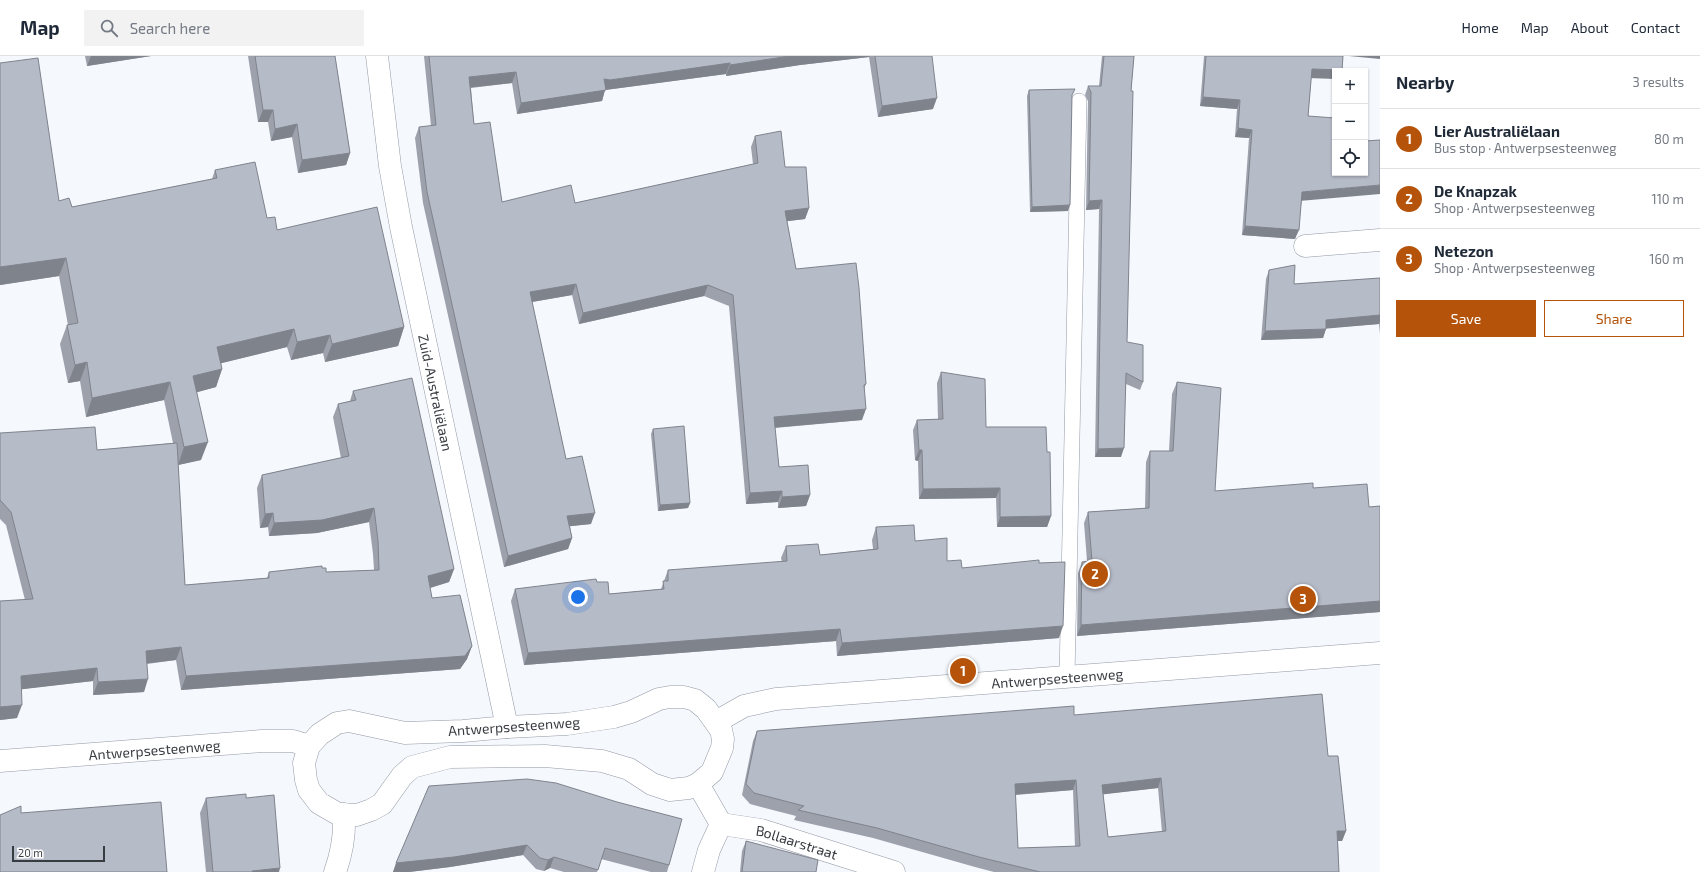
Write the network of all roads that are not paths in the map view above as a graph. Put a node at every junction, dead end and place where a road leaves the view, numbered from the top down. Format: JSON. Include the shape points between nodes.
{"nodes":[{"id":1,"x":377,"y":56,"type":"edge"},
{"id":2,"x":1079,"y":101,"type":"dead end"},
{"id":3,"x":1380,"y":240,"type":"edge"},
{"id":4,"x":1305,"y":246,"type":"dead end"},
{"id":5,"x":1380,"y":653,"type":"edge"},
{"id":6,"x":1067,"y":677,"type":"junction"},
{"id":7,"x":716,"y":722,"type":"junction"},
{"id":8,"x":507,"y":726,"type":"junction"},
{"id":9,"x":309,"y":746,"type":"junction"},
{"id":10,"x":0,"y":761,"type":"edge"},
{"id":11,"x":698,"y":784,"type":"junction"},
{"id":12,"x":344,"y":814,"type":"junction"},
{"id":13,"x":721,"y":824,"type":"junction"},
{"id":14,"x":335,"y":872,"type":"edge"},
{"id":15,"x":703,"y":872,"type":"edge"},
{"id":16,"x":894,"y":872,"type":"edge"}],
"edges":[{"from":1,"to":8,"type":"street","name":"Zuid-Australiëlaan","via":[[390,166],[401,227]]},
{"from":2,"to":6,"type":"lane"},
{"from":3,"to":4,"type":"street"},
{"from":5,"to":6,"type":"street","name":"Antwerpsesteenweg"},
{"from":6,"to":7,"type":"street","name":"Antwerpsesteenweg","via":[[776,699],[744,706]]},
{"from":7,"to":8,"type":"street","name":"Antwerpsesteenweg","via":[[695,700],[670,696],[614,717],[567,724]]},
{"from":7,"to":11,"type":"street","name":"Antwerpsesteenweg","via":[[721,730],[722,748],[712,772]]},
{"from":8,"to":9,"type":"street","name":"Antwerpsesteenweg","via":[[405,733],[350,721],[337,723],[320,734]]},
{"from":9,"to":10,"type":"street","name":"Antwerpsesteenweg","via":[[293,741],[262,741]]},
{"from":9,"to":12,"type":"street","name":"Antwerpsesteenweg","via":[[304,767],[310,790],[319,803],[338,814]]},
{"from":11,"to":12,"type":"street","name":"Antwerpsesteenweg","via":[[689,788],[670,790],[652,784],[629,769],[602,761],[545,756],[450,757],[412,767],[402,776],[382,804],[371,810],[356,815]]},
{"from":11,"to":13,"type":"street"},
{"from":12,"to":14,"type":"street","via":[[345,830]]},
{"from":13,"to":15,"type":"street","via":[[709,850]]},
{"from":13,"to":16,"type":"street","name":"Bollaarstraat","via":[[761,830]]}]}
